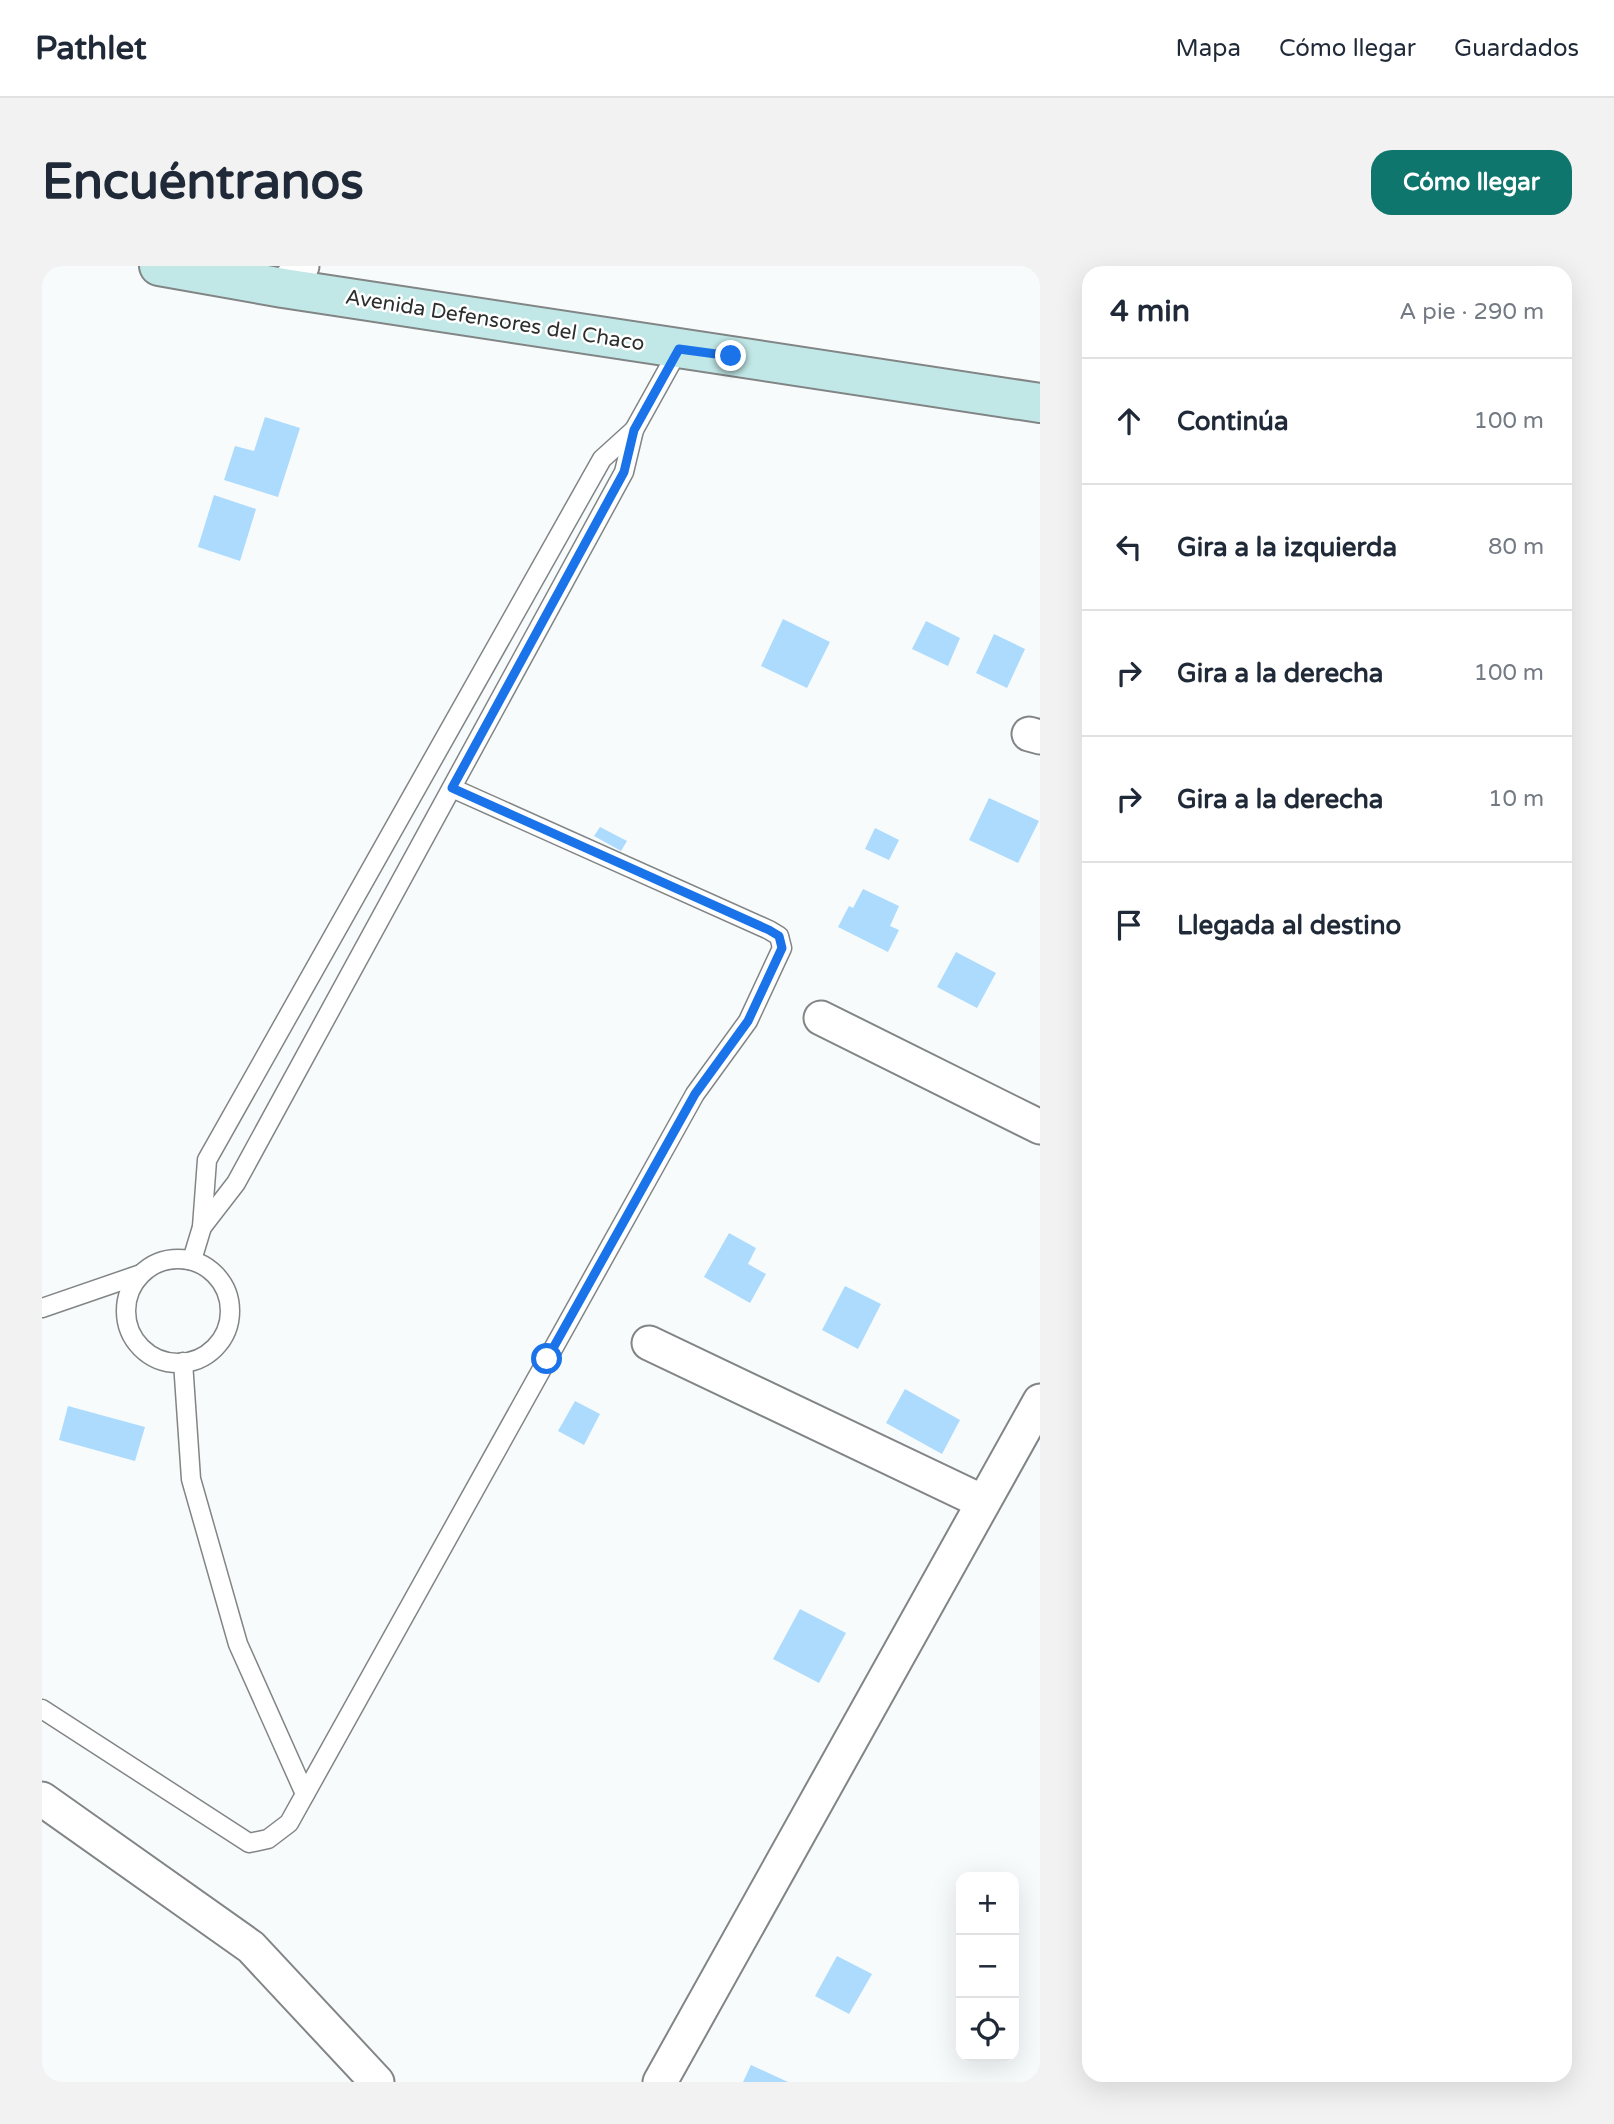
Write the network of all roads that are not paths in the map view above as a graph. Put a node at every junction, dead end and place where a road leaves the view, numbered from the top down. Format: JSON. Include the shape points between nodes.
{"nodes":[{"id":1,"x":159,"y":266,"type":"edge"},
{"id":2,"x":292,"y":277,"type":"edge"},
{"id":3,"x":679,"y":349,"type":"junction"},
{"id":4,"x":1040,"y":403,"type":"edge"},
{"id":5,"x":634,"y":430,"type":"junction"},
{"id":6,"x":452,"y":788,"type":"junction"},
{"id":7,"x":821,"y":1018,"type":"dead end"},
{"id":8,"x":1040,"y":1127,"type":"edge"},
{"id":9,"x":202,"y":1227,"type":"junction"},
{"id":10,"x":192,"y":1260,"type":"junction"},
{"id":11,"x":141,"y":1274,"type":"junction"},
{"id":12,"x":42,"y":1308,"type":"edge"},
{"id":13,"x":649,"y":1343,"type":"dead end"},
{"id":14,"x":183,"y":1362,"type":"junction"},
{"id":15,"x":1040,"y":1401,"type":"edge"},
{"id":16,"x":983,"y":1502,"type":"junction"},
{"id":17,"x":42,"y":1709,"type":"edge"},
{"id":18,"x":305,"y":1794,"type":"junction"},
{"id":19,"x":42,"y":1799,"type":"edge"},
{"id":20,"x":377,"y":2082,"type":"edge"},
{"id":21,"x":660,"y":2082,"type":"edge"}],
"edges":[{"from":1,"to":2,"type":"main road","name":"Avenida Defensores del Chaco"},
{"from":2,"to":3,"type":"main road","name":"Avenida Defensores del Chaco"},
{"from":3,"to":4,"type":"main road","name":"Avenida Defensores del Chaco"},
{"from":3,"to":5,"type":"lane"},
{"from":5,"to":6,"type":"lane","via":[[624,472]]},
{"from":5,"to":9,"type":"lane","via":[[602,459],[207,1160]]},
{"from":6,"to":9,"type":"lane","via":[[236,1182]]},
{"from":6,"to":18,"type":"lane","via":[[769,930],[779,936],[782,948],[748,1021],[695,1094]]},
{"from":7,"to":8,"type":"street"},
{"from":9,"to":10,"type":"lane"},
{"from":10,"to":11,"type":"lane","via":[[173,1259]]},
{"from":10,"to":14,"type":"lane","via":[[221,1280],[229,1297],[230,1315],[226,1332],[215,1347],[200,1358]]},
{"from":11,"to":12,"type":"lane"},
{"from":11,"to":14,"type":"lane","via":[[126,1306],[135,1341],[148,1354]]},
{"from":13,"to":16,"type":"street"},
{"from":14,"to":18,"type":"lane","via":[[191,1479],[238,1644]]},
{"from":15,"to":16,"type":"street"},
{"from":16,"to":21,"type":"street"},
{"from":17,"to":18,"type":"lane","via":[[249,1843],[268,1839],[289,1823]]},
{"from":19,"to":20,"type":"street","via":[[251,1947]]}]}
